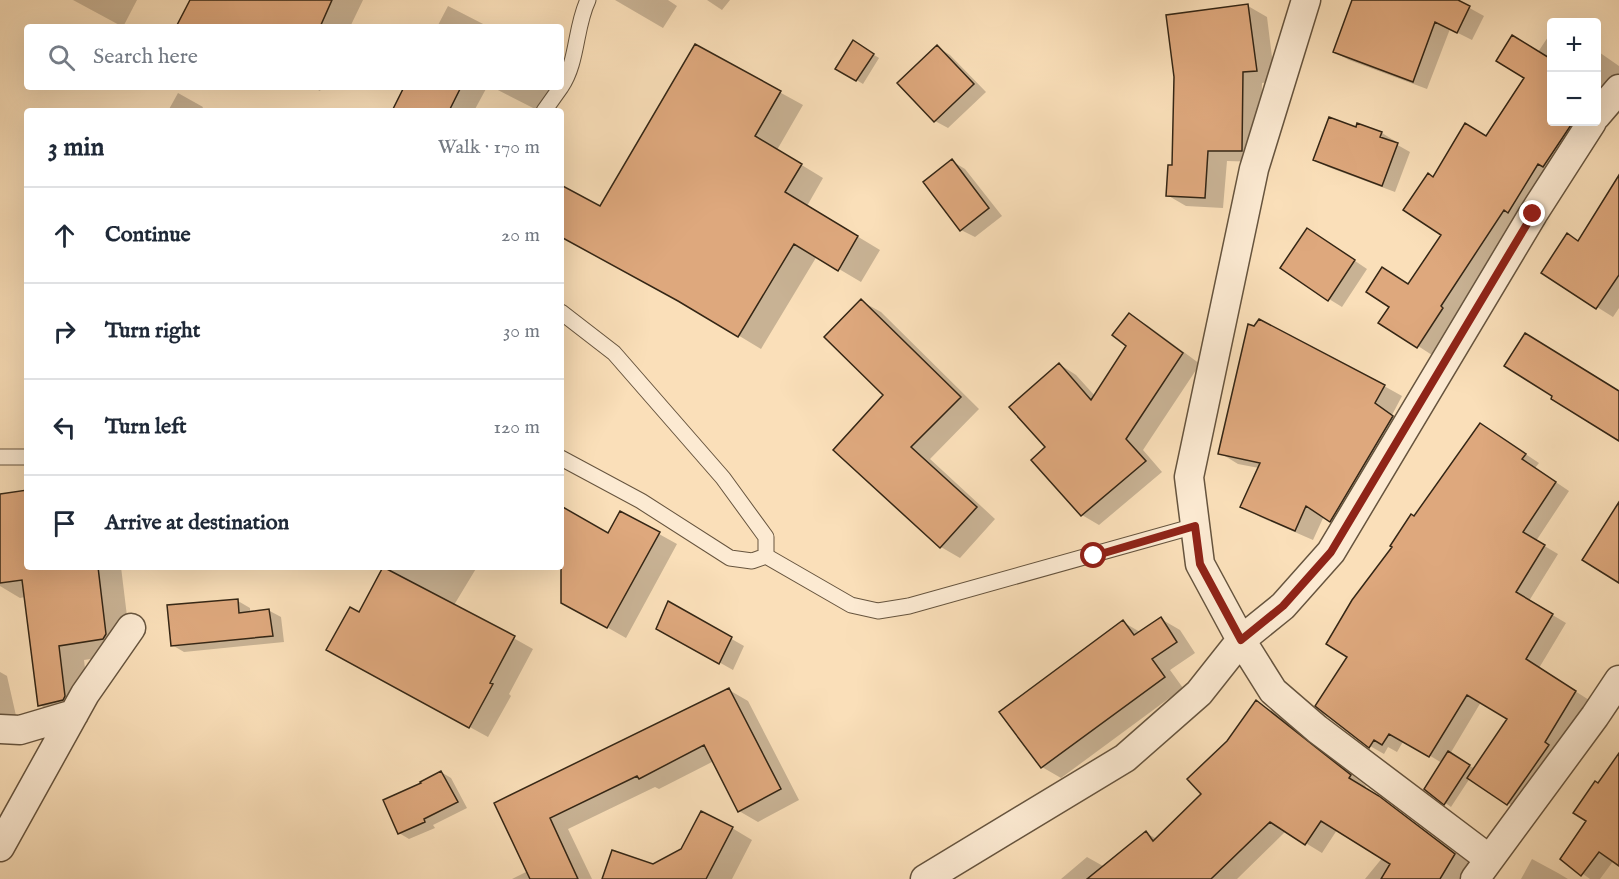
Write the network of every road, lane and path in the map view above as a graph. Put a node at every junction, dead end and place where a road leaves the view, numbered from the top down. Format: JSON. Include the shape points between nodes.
{"nodes":[{"id":1,"x":588,"y":0,"type":"edge"},
{"id":2,"x":1306,"y":0,"type":"edge"},
{"id":3,"x":564,"y":83,"type":"edge"},
{"id":4,"x":1619,"y":89,"type":"edge"},
{"id":5,"x":559,"y":90,"type":"edge"},
{"id":6,"x":546,"y":108,"type":"edge"},
{"id":7,"x":1601,"y":110,"type":"edge"},
{"id":8,"x":1589,"y":126,"type":"edge"},
{"id":9,"x":564,"y":314,"type":"edge"},
{"id":10,"x":0,"y":457,"type":"edge"},
{"id":11,"x":24,"y":457,"type":"edge"},
{"id":12,"x":564,"y":460,"type":"edge"},
{"id":13,"x":1195,"y":526,"type":"junction"},
{"id":14,"x":766,"y":556,"type":"junction"},
{"id":15,"x":131,"y":628,"type":"dead end"},
{"id":16,"x":1241,"y":640,"type":"junction"},
{"id":17,"x":1619,"y":680,"type":"edge"},
{"id":18,"x":74,"y":714,"type":"junction"},
{"id":19,"x":0,"y":729,"type":"edge"},
{"id":20,"x":0,"y":847,"type":"edge"},
{"id":21,"x":1481,"y":869,"type":"edge"},
{"id":22,"x":925,"y":879,"type":"edge"}],
"edges":[{"from":1,"to":3,"type":"lane","via":[[581,13]]},
{"from":2,"to":13,"type":"street","via":[[1254,169],[1220,326],[1189,477]]},
{"from":4,"to":7,"type":"street"},
{"from":5,"to":6,"type":"lane"},
{"from":8,"to":16,"type":"street","via":[[1331,552],[1283,606]]},
{"from":9,"to":14,"type":"lane","via":[[614,353],[723,478],[766,537]]},
{"from":10,"to":11,"type":"lane"},
{"from":12,"to":14,"type":"lane","via":[[641,501],[730,558],[752,561]]},
{"from":13,"to":14,"type":"lane","via":[[909,606],[878,611],[851,605]]},
{"from":13,"to":16,"type":"street","via":[[1200,564]]},
{"from":15,"to":18,"type":"street"},
{"from":16,"to":21,"type":"street","via":[[1273,691]]},
{"from":16,"to":22,"type":"street","via":[[1199,693],[1125,758]]},
{"from":17,"to":21,"type":"street"},
{"from":18,"to":19,"type":"street","via":[[20,730]]},
{"from":18,"to":20,"type":"street"}]}
